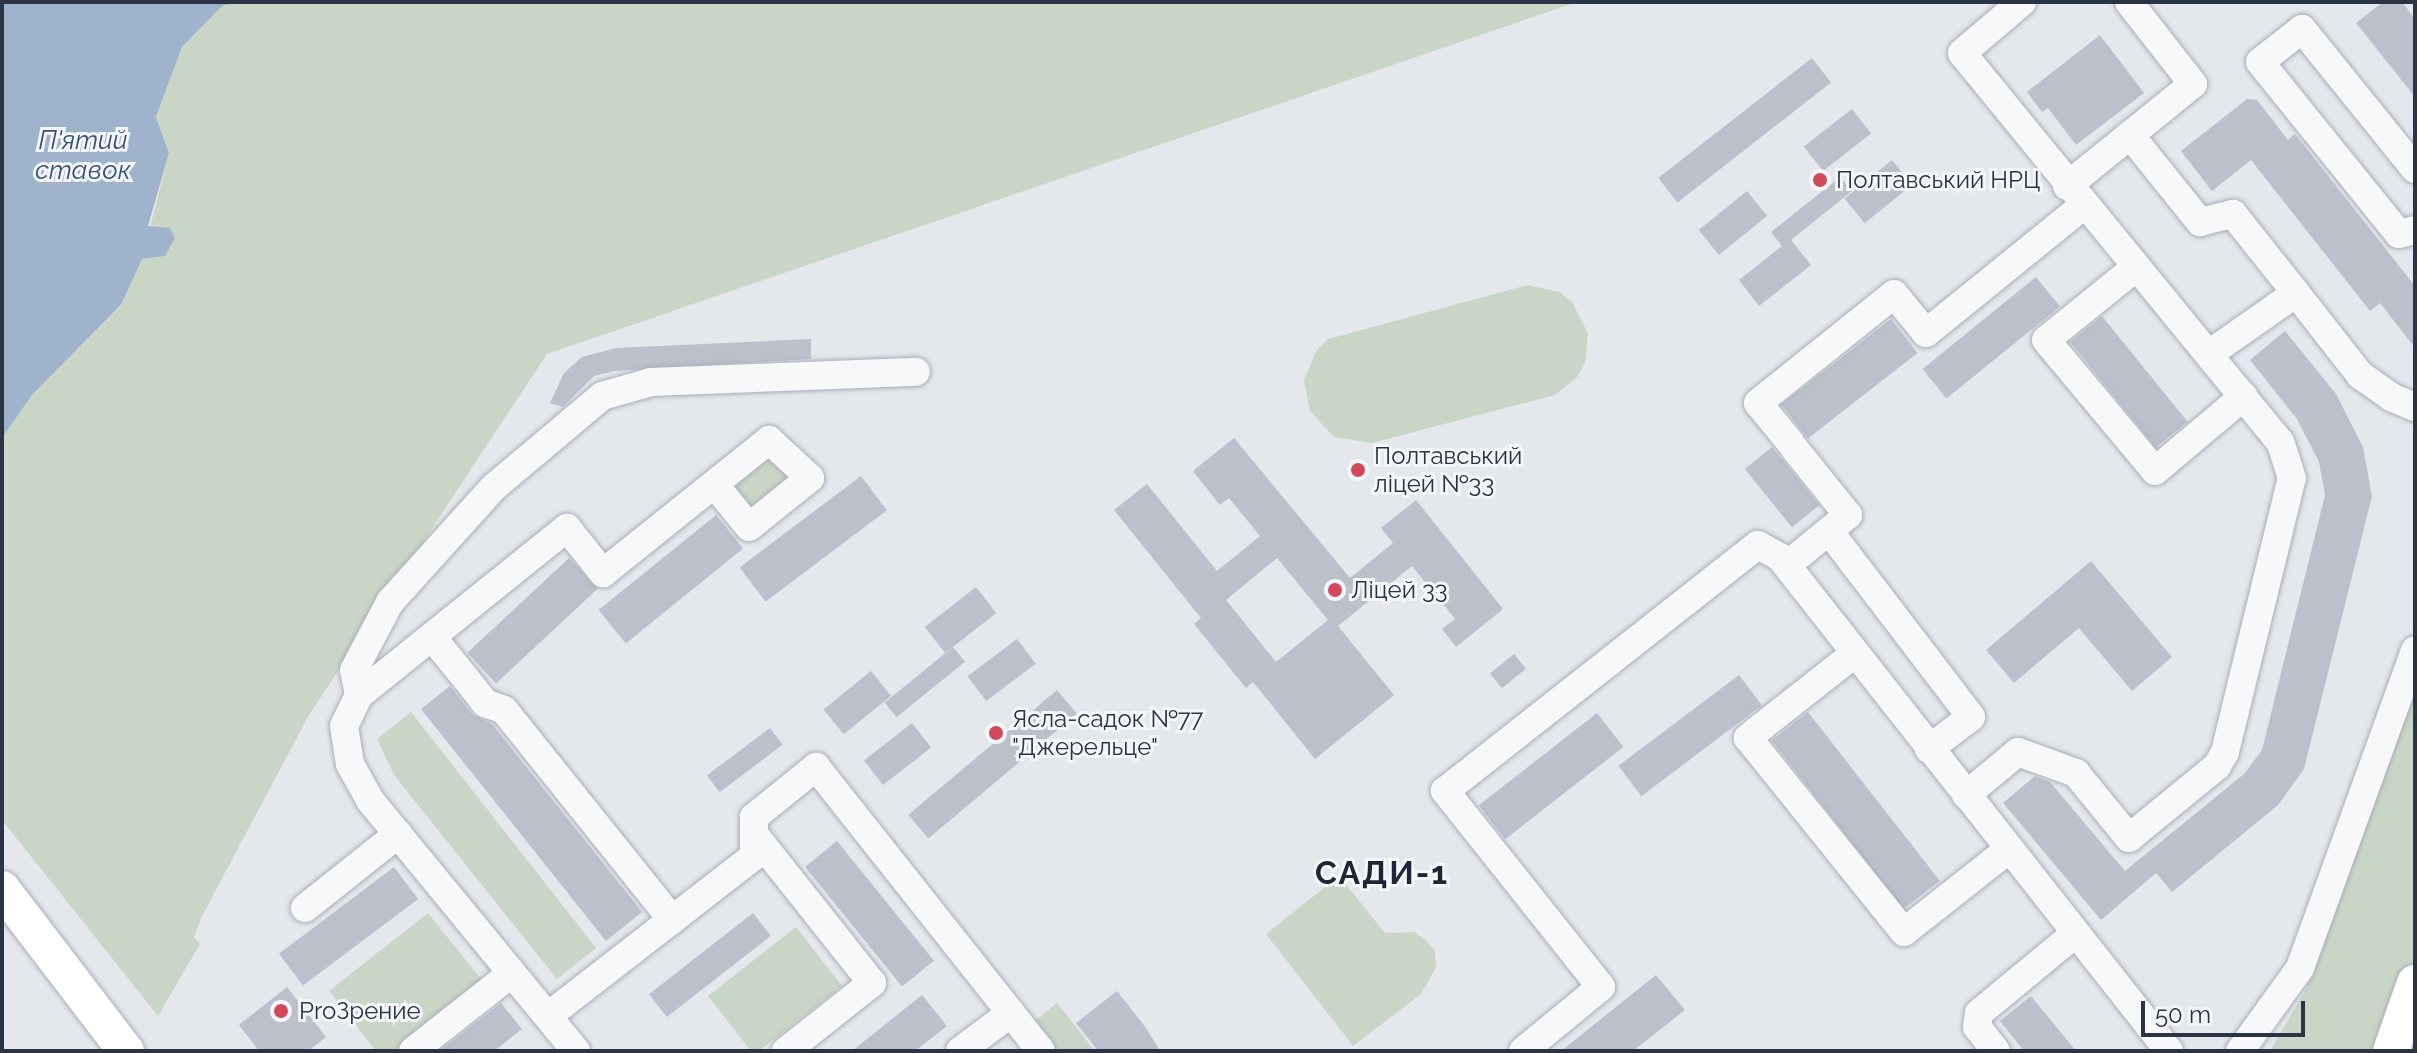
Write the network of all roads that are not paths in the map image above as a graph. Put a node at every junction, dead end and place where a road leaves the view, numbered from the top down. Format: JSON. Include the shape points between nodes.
{"nodes":[{"id":1,"x":2022,"y":2,"type":"edge"},
{"id":2,"x":2129,"y":2,"type":"edge"},
{"id":3,"x":2130,"y":135,"type":"junction"},
{"id":4,"x":2415,"y":169,"type":"edge"},
{"id":5,"x":2075,"y":196,"type":"junction"},
{"id":6,"x":2415,"y":230,"type":"edge"},
{"id":7,"x":2135,"y":268,"type":"junction"},
{"id":8,"x":2296,"y":293,"type":"junction"},
{"id":9,"x":2209,"y":354,"type":"junction"},
{"id":10,"x":916,"y":372,"type":"dead end"},
{"id":11,"x":2244,"y":396,"type":"junction"},
{"id":12,"x":2415,"y":407,"type":"edge"},
{"id":13,"x":714,"y":484,"type":"dead end"},
{"id":14,"x":1829,"y":531,"type":"junction"},
{"id":15,"x":1787,"y":565,"type":"junction"},
{"id":16,"x":432,"y":637,"type":"junction"},
{"id":17,"x":2415,"y":650,"type":"edge"},
{"id":18,"x":1853,"y":655,"type":"junction"},
{"id":19,"x":359,"y":695,"type":"junction"},
{"id":20,"x":1929,"y":749,"type":"junction"},
{"id":21,"x":1966,"y":795,"type":"junction"},
{"id":22,"x":398,"y":834,"type":"junction"},
{"id":23,"x":754,"y":834,"type":"junction"},
{"id":24,"x":2009,"y":849,"type":"junction"},
{"id":25,"x":2,"y":889,"type":"edge"},
{"id":26,"x":305,"y":908,"type":"dead end"},
{"id":27,"x":672,"y":920,"type":"junction"},
{"id":28,"x":2075,"y":934,"type":"junction"},
{"id":29,"x":512,"y":973,"type":"junction"},
{"id":30,"x":2415,"y":983,"type":"edge"},
{"id":31,"x":1011,"y":1013,"type":"junction"},
{"id":32,"x":548,"y":1016,"type":"junction"},
{"id":33,"x":126,"y":1051,"type":"edge"},
{"id":34,"x":413,"y":1051,"type":"edge"},
{"id":35,"x":576,"y":1051,"type":"edge"},
{"id":36,"x":786,"y":1051,"type":"edge"},
{"id":37,"x":960,"y":1051,"type":"edge"},
{"id":38,"x":1041,"y":1051,"type":"edge"},
{"id":39,"x":1523,"y":1051,"type":"edge"},
{"id":40,"x":1996,"y":1051,"type":"edge"},
{"id":41,"x":2169,"y":1051,"type":"edge"},
{"id":42,"x":2240,"y":1051,"type":"edge"},
{"id":43,"x":2391,"y":1051,"type":"edge"}],
"edges":[{"from":1,"to":5,"type":"street","via":[[1962,53]]},
{"from":2,"to":3,"type":"street","via":[[2193,84]]},
{"from":3,"to":5,"type":"street"},
{"from":3,"to":8,"type":"street","via":[[2200,222],[2233,214]]},
{"from":4,"to":6,"type":"street","via":[[2302,29],[2260,62],[2399,234]]},
{"from":5,"to":7,"type":"street"},
{"from":5,"to":14,"type":"street","via":[[1926,333],[1894,294],[1758,403],[1848,515]]},
{"from":7,"to":9,"type":"street"},
{"from":7,"to":11,"type":"street","via":[[2046,340],[2155,471]]},
{"from":8,"to":9,"type":"street"},
{"from":8,"to":12,"type":"street","via":[[2360,375]]},
{"from":9,"to":11,"type":"street"},
{"from":10,"to":19,"type":"street","via":[[651,382],[602,396],[494,487],[390,602],[354,670]]},
{"from":11,"to":21,"type":"street","via":[[2280,442],[2292,478],[2225,752],[2217,766],[2129,838],[2076,773],[2018,752]]},
{"from":13,"to":16,"type":"street","via":[[603,573],[567,528]]},
{"from":14,"to":15,"type":"street"},
{"from":14,"to":20,"type":"street","via":[[1971,717]]},
{"from":15,"to":18,"type":"street"},
{"from":15,"to":39,"type":"street","via":[[1758,545],[1445,791],[1601,987]]},
{"from":16,"to":19,"type":"street"},
{"from":16,"to":27,"type":"street","via":[[485,703],[504,710]]},
{"from":17,"to":42,"type":"street","via":[[2300,968]]},
{"from":18,"to":20,"type":"street"},
{"from":18,"to":24,"type":"street","via":[[1748,738],[1904,932]]},
{"from":19,"to":22,"type":"street","via":[[344,726],[350,764]]},
{"from":20,"to":21,"type":"street"},
{"from":21,"to":24,"type":"street"},
{"from":22,"to":26,"type":"street"},
{"from":22,"to":29,"type":"street"},
{"from":23,"to":27,"type":"street","via":[[754,856]]},
{"from":23,"to":31,"type":"street","via":[[754,817],[816,767]]},
{"from":23,"to":36,"type":"street","via":[[872,983]]},
{"from":24,"to":28,"type":"street"},
{"from":25,"to":33,"type":"main road"},
{"from":27,"to":32,"type":"street"},
{"from":28,"to":40,"type":"street","via":[[1979,1013],[1977,1027]]},
{"from":28,"to":41,"type":"street"},
{"from":29,"to":32,"type":"street"},
{"from":29,"to":34,"type":"street"},
{"from":30,"to":43,"type":"main road"},
{"from":31,"to":37,"type":"street"},
{"from":31,"to":38,"type":"street"},
{"from":32,"to":35,"type":"street"}]}
